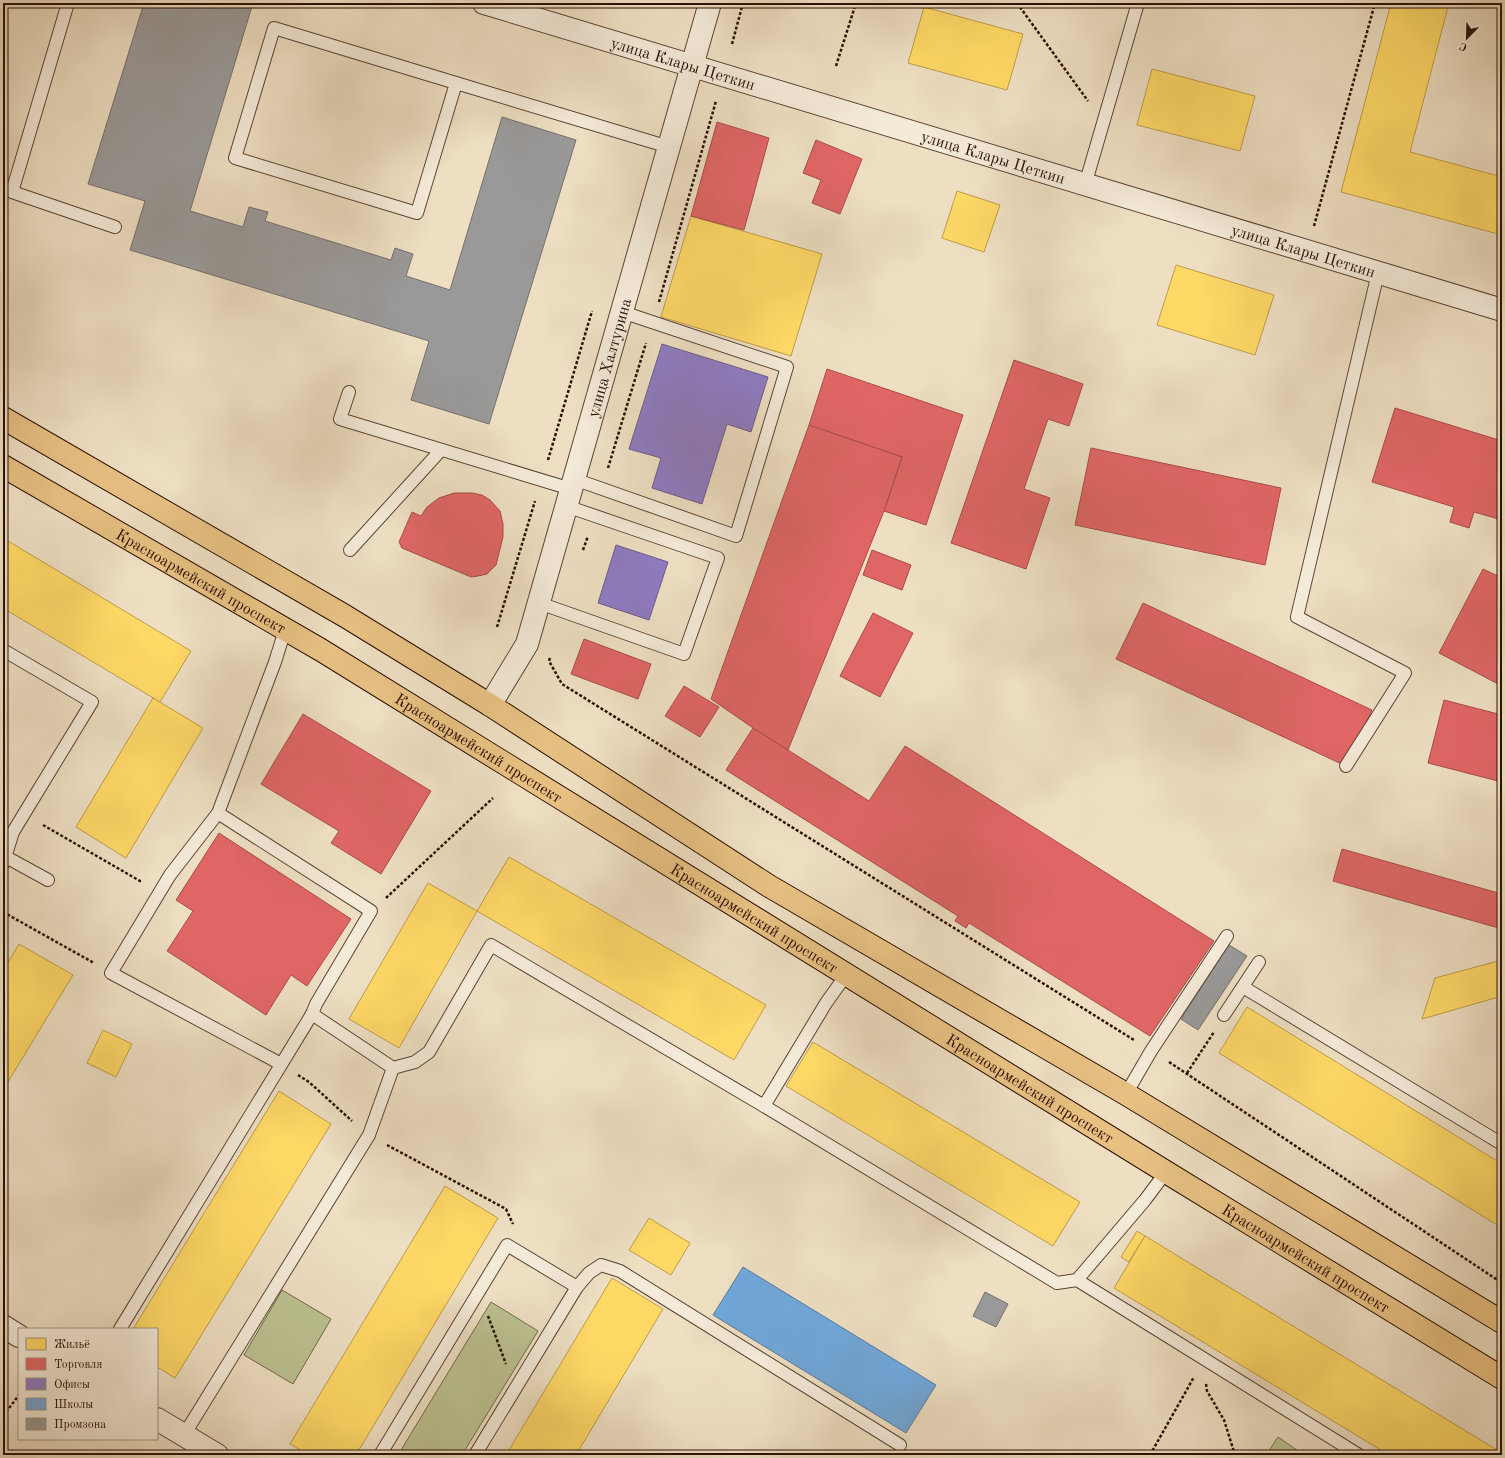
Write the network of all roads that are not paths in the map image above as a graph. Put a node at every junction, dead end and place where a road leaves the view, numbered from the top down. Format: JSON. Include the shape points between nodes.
{"nodes":[{"id":1,"x":68,"y":3,"type":"edge"},
{"id":2,"x":484,"y":3,"type":"edge"},
{"id":3,"x":710,"y":3,"type":"edge"},
{"id":4,"x":1138,"y":3,"type":"edge"},
{"id":5,"x":693,"y":66,"type":"junction"},
{"id":6,"x":456,"y":83,"type":"junction"},
{"id":7,"x":669,"y":147,"type":"junction"},
{"id":8,"x":1085,"y":184,"type":"junction"},
{"id":9,"x":115,"y":227,"type":"dead end"},
{"id":10,"x":1378,"y":273,"type":"junction"},
{"id":11,"x":1502,"y":310,"type":"edge"},
{"id":12,"x":622,"y":312,"type":"junction"},
{"id":13,"x":348,"y":392,"type":"dead end"},
{"id":14,"x":3,"y":418,"type":"edge"},
{"id":15,"x":441,"y":450,"type":"junction"},
{"id":16,"x":3,"y":466,"type":"edge"},
{"id":17,"x":571,"y":491,"type":"junction"},
{"id":18,"x":350,"y":550,"type":"dead end"},
{"id":19,"x":539,"y":603,"type":"junction"},
{"id":20,"x":286,"y":630,"type":"junction"},
{"id":21,"x":3,"y":650,"type":"edge"},
{"id":22,"x":490,"y":706,"type":"junction"},
{"id":23,"x":1346,"y":766,"type":"dead end"},
{"id":24,"x":218,"y":813,"type":"junction"},
{"id":25,"x":4,"y":860,"type":"edge"},
{"id":26,"x":48,"y":880,"type":"dead end"},
{"id":27,"x":1227,"y":936,"type":"dead end"},
{"id":28,"x":1259,"y":962,"type":"dead end"},
{"id":29,"x":846,"y":974,"type":"junction"},
{"id":30,"x":1243,"y":987,"type":"junction"},
{"id":31,"x":312,"y":1014,"type":"junction"},
{"id":32,"x":1224,"y":1015,"type":"road end"},
{"id":33,"x":281,"y":1064,"type":"junction"},
{"id":34,"x":394,"y":1068,"type":"junction"},
{"id":35,"x":1126,"y":1094,"type":"junction"},
{"id":36,"x":764,"y":1106,"type":"junction"},
{"id":37,"x":1502,"y":1144,"type":"edge"},
{"id":38,"x":1166,"y":1172,"type":"junction"},
{"id":39,"x":1077,"y":1280,"type":"junction"},
{"id":40,"x":577,"y":1287,"type":"junction"},
{"id":41,"x":1502,"y":1322,"type":"edge"},
{"id":42,"x":3,"y":1326,"type":"edge"},
{"id":43,"x":121,"y":1328,"type":"edge"},
{"id":44,"x":18,"y":1335,"type":"edge"},
{"id":45,"x":1502,"y":1378,"type":"edge"},
{"id":46,"x":158,"y":1420,"type":"edge"},
{"id":47,"x":184,"y":1435,"type":"junction"},
{"id":48,"x":900,"y":1445,"type":"dead end"},
{"id":49,"x":217,"y":1455,"type":"edge"},
{"id":50,"x":380,"y":1455,"type":"edge"},
{"id":51,"x":474,"y":1455,"type":"edge"},
{"id":52,"x":1359,"y":1455,"type":"edge"}],
"edges":[{"from":1,"to":9,"type":"lane","via":[[12,192]]},
{"from":2,"to":5,"type":"street","name":"улица Клары Цеткин"},
{"from":3,"to":5,"type":"street","name":"улица Халтурина"},
{"from":4,"to":8,"type":"lane"},
{"from":5,"to":7,"type":"street","name":"улица Халтурина"},
{"from":5,"to":8,"type":"street","name":"улица Клары Цеткин"},
{"from":6,"to":6,"type":"lane","via":[[274,28],[235,158],[417,213]]},
{"from":6,"to":7,"type":"lane"},
{"from":7,"to":12,"type":"street","name":"улица Халтурина"},
{"from":8,"to":10,"type":"street","name":"улица Клары Цеткин"},
{"from":10,"to":11,"type":"street","name":"улица Клары Цеткин"},
{"from":10,"to":23,"type":"lane","via":[[1297,617],[1405,673]]},
{"from":12,"to":17,"type":"street","name":"улица Халтурина"},
{"from":12,"to":17,"type":"lane","via":[[787,367],[736,536],[602,489]]},
{"from":13,"to":15,"type":"lane","via":[[340,419]]},
{"from":14,"to":22,"type":"main road","via":[[345,616]]},
{"from":15,"to":17,"type":"lane"},
{"from":15,"to":18,"type":"lane"},
{"from":16,"to":20,"type":"main road","name":"Красноармейский проспект"},
{"from":17,"to":19,"type":"street","name":"улица Халтурина"},
{"from":17,"to":19,"type":"lane","via":[[594,515],[718,558],[684,654]]},
{"from":19,"to":22,"type":"street","name":"улица Халтурина","via":[[527,644]]},
{"from":20,"to":24,"type":"lane"},
{"from":20,"to":29,"type":"main road","name":"Красноармейский проспект"},
{"from":21,"to":25,"type":"lane","via":[[92,702],[23,814],[13,832]]},
{"from":22,"to":35,"type":"main road","via":[[769,886]]},
{"from":24,"to":31,"type":"lane","via":[[371,912]]},
{"from":24,"to":33,"type":"lane","via":[[170,875],[112,973]]},
{"from":25,"to":26,"type":"lane"},
{"from":27,"to":35,"type":"lane","via":[[1151,1051]]},
{"from":28,"to":30,"type":"lane"},
{"from":29,"to":36,"type":"lane"},
{"from":29,"to":38,"type":"main road","name":"Красноармейский проспект"},
{"from":30,"to":32,"type":"lane"},
{"from":30,"to":37,"type":"lane"},
{"from":31,"to":33,"type":"lane"},
{"from":31,"to":34,"type":"lane"},
{"from":33,"to":43,"type":"lane"},
{"from":34,"to":36,"type":"lane","via":[[416,1062],[429,1052],[491,945]]},
{"from":34,"to":47,"type":"lane","via":[[369,1135]]},
{"from":35,"to":41,"type":"main road"},
{"from":36,"to":39,"type":"lane","via":[[1057,1283]]},
{"from":38,"to":39,"type":"lane"},
{"from":38,"to":45,"type":"main road","name":"Красноармейский проспект"},
{"from":39,"to":52,"type":"lane","via":[[1203,1362]]},
{"from":40,"to":48,"type":"lane","via":[[600,1265],[620,1271]]},
{"from":40,"to":50,"type":"lane","via":[[507,1245]]},
{"from":40,"to":51,"type":"lane"},
{"from":42,"to":44,"type":"street"},
{"from":46,"to":47,"type":"street"},
{"from":47,"to":49,"type":"street"}]}
